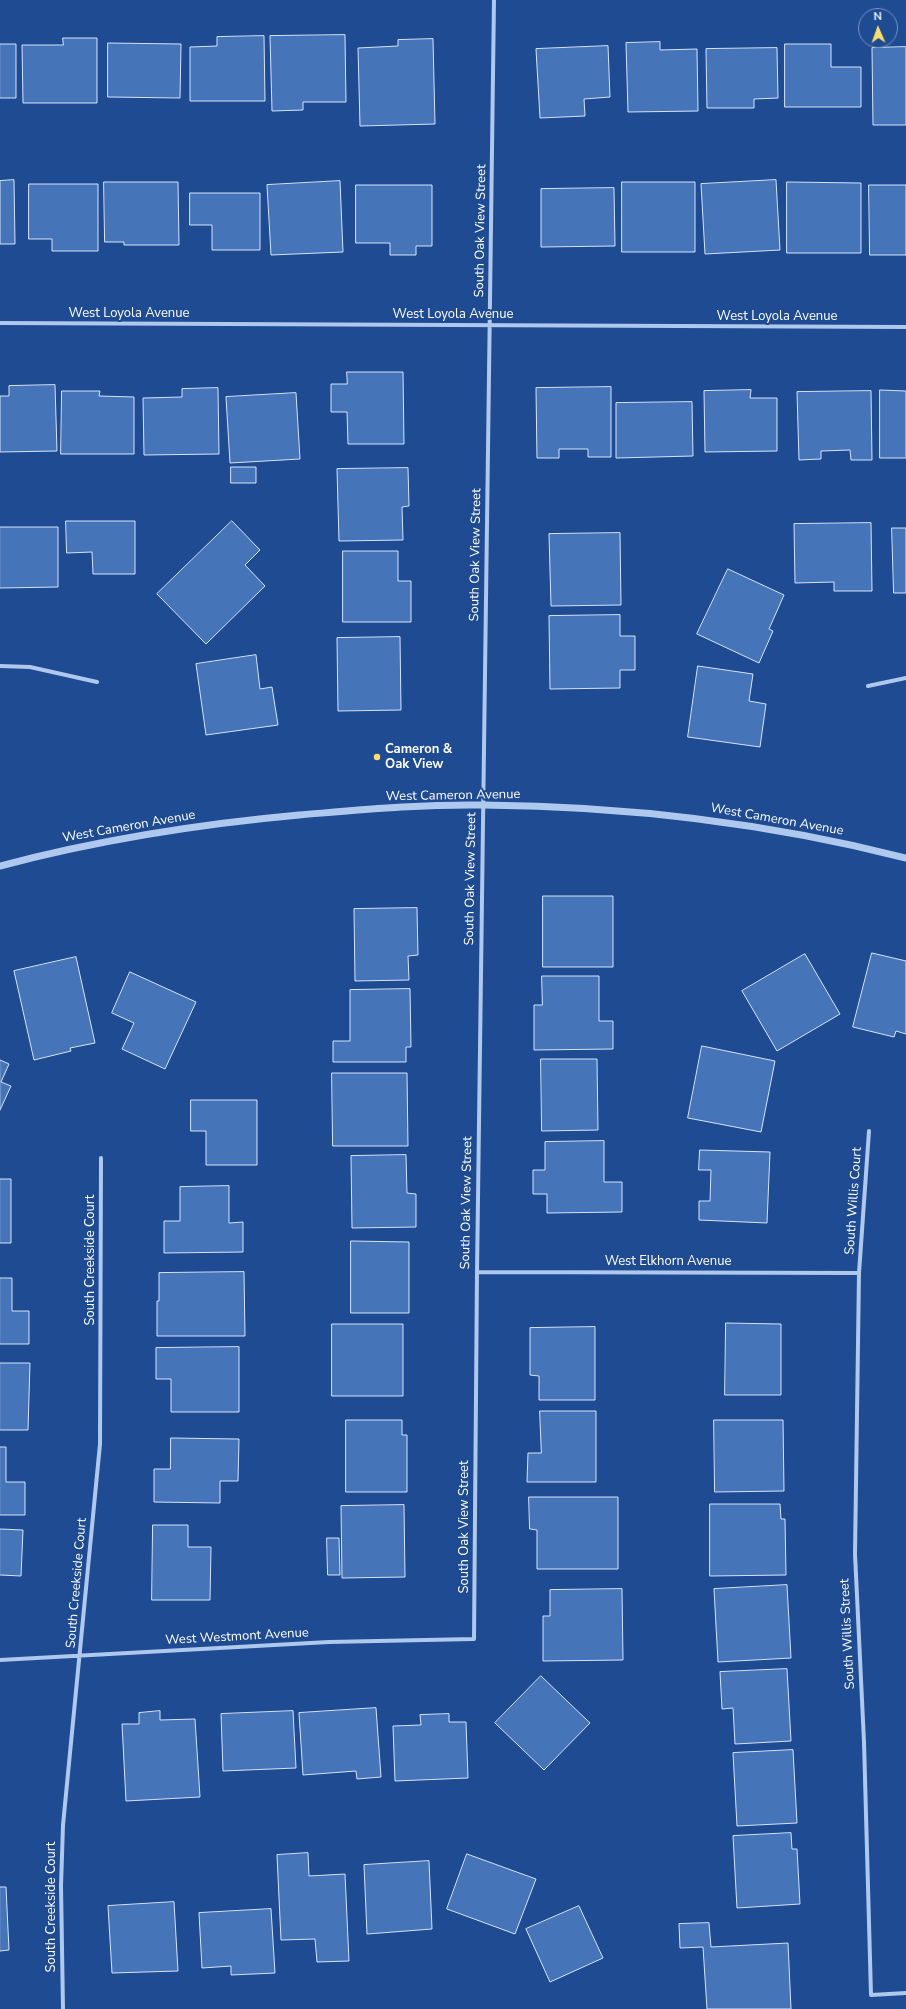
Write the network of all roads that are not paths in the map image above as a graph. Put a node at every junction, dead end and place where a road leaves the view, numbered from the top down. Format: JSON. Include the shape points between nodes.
{"nodes":[{"id":1,"x":494,"y":0,"type":"edge"},
{"id":2,"x":0,"y":323,"type":"edge"},
{"id":3,"x":490,"y":325,"type":"junction"},
{"id":4,"x":906,"y":327,"type":"edge"},
{"id":5,"x":0,"y":666,"type":"edge"},
{"id":6,"x":906,"y":678,"type":"edge"},
{"id":7,"x":97,"y":682,"type":"dead end"},
{"id":8,"x":868,"y":686,"type":"dead end"},
{"id":9,"x":482,"y":805,"type":"junction"},
{"id":10,"x":906,"y":858,"type":"edge"},
{"id":11,"x":0,"y":866,"type":"edge"},
{"id":12,"x":869,"y":1131,"type":"dead end"},
{"id":13,"x":101,"y":1158,"type":"dead end"},
{"id":14,"x":476,"y":1272,"type":"junction"},
{"id":15,"x":859,"y":1273,"type":"junction"},
{"id":16,"x":474,"y":1639,"type":"joint"},
{"id":17,"x":80,"y":1655,"type":"junction"},
{"id":18,"x":0,"y":1660,"type":"edge"},
{"id":19,"x":906,"y":1993,"type":"edge"},
{"id":20,"x":63,"y":2009,"type":"edge"}],
"edges":[{"from":1,"to":3,"type":"street","name":"South Oak View Street"},
{"from":2,"to":3,"type":"street","name":"West Loyola Avenue"},
{"from":3,"to":4,"type":"street","name":"West Loyola Avenue"},
{"from":3,"to":9,"type":"street","name":"South Oak View Street"},
{"from":5,"to":7,"type":"street","via":[[30,667]]},
{"from":6,"to":8,"type":"street"},
{"from":9,"to":10,"type":"street","name":"West Cameron Avenue","via":[[664,814],[799,835]]},
{"from":9,"to":11,"type":"street","name":"West Cameron Avenue","via":[[351,810],[214,824],[79,848]]},
{"from":9,"to":14,"type":"street","name":"South Oak View Street"},
{"from":12,"to":15,"type":"street","name":"South Willis Court"},
{"from":13,"to":17,"type":"street","name":"South Creekside Court","via":[[100,1444]]},
{"from":14,"to":15,"type":"street","name":"West Elkhorn Avenue"},
{"from":14,"to":16,"type":"street","name":"South Oak View Street"},
{"from":15,"to":19,"type":"street","name":"South Willis Street","via":[[855,1554],[864,1742],[871,1995]]},
{"from":16,"to":17,"type":"street","name":"West Westmont Avenue","via":[[329,1642]]},
{"from":17,"to":18,"type":"street","name":"West Westmont Avenue"},
{"from":17,"to":20,"type":"street","name":"South Creekside Court","via":[[63,1825]]}]}
